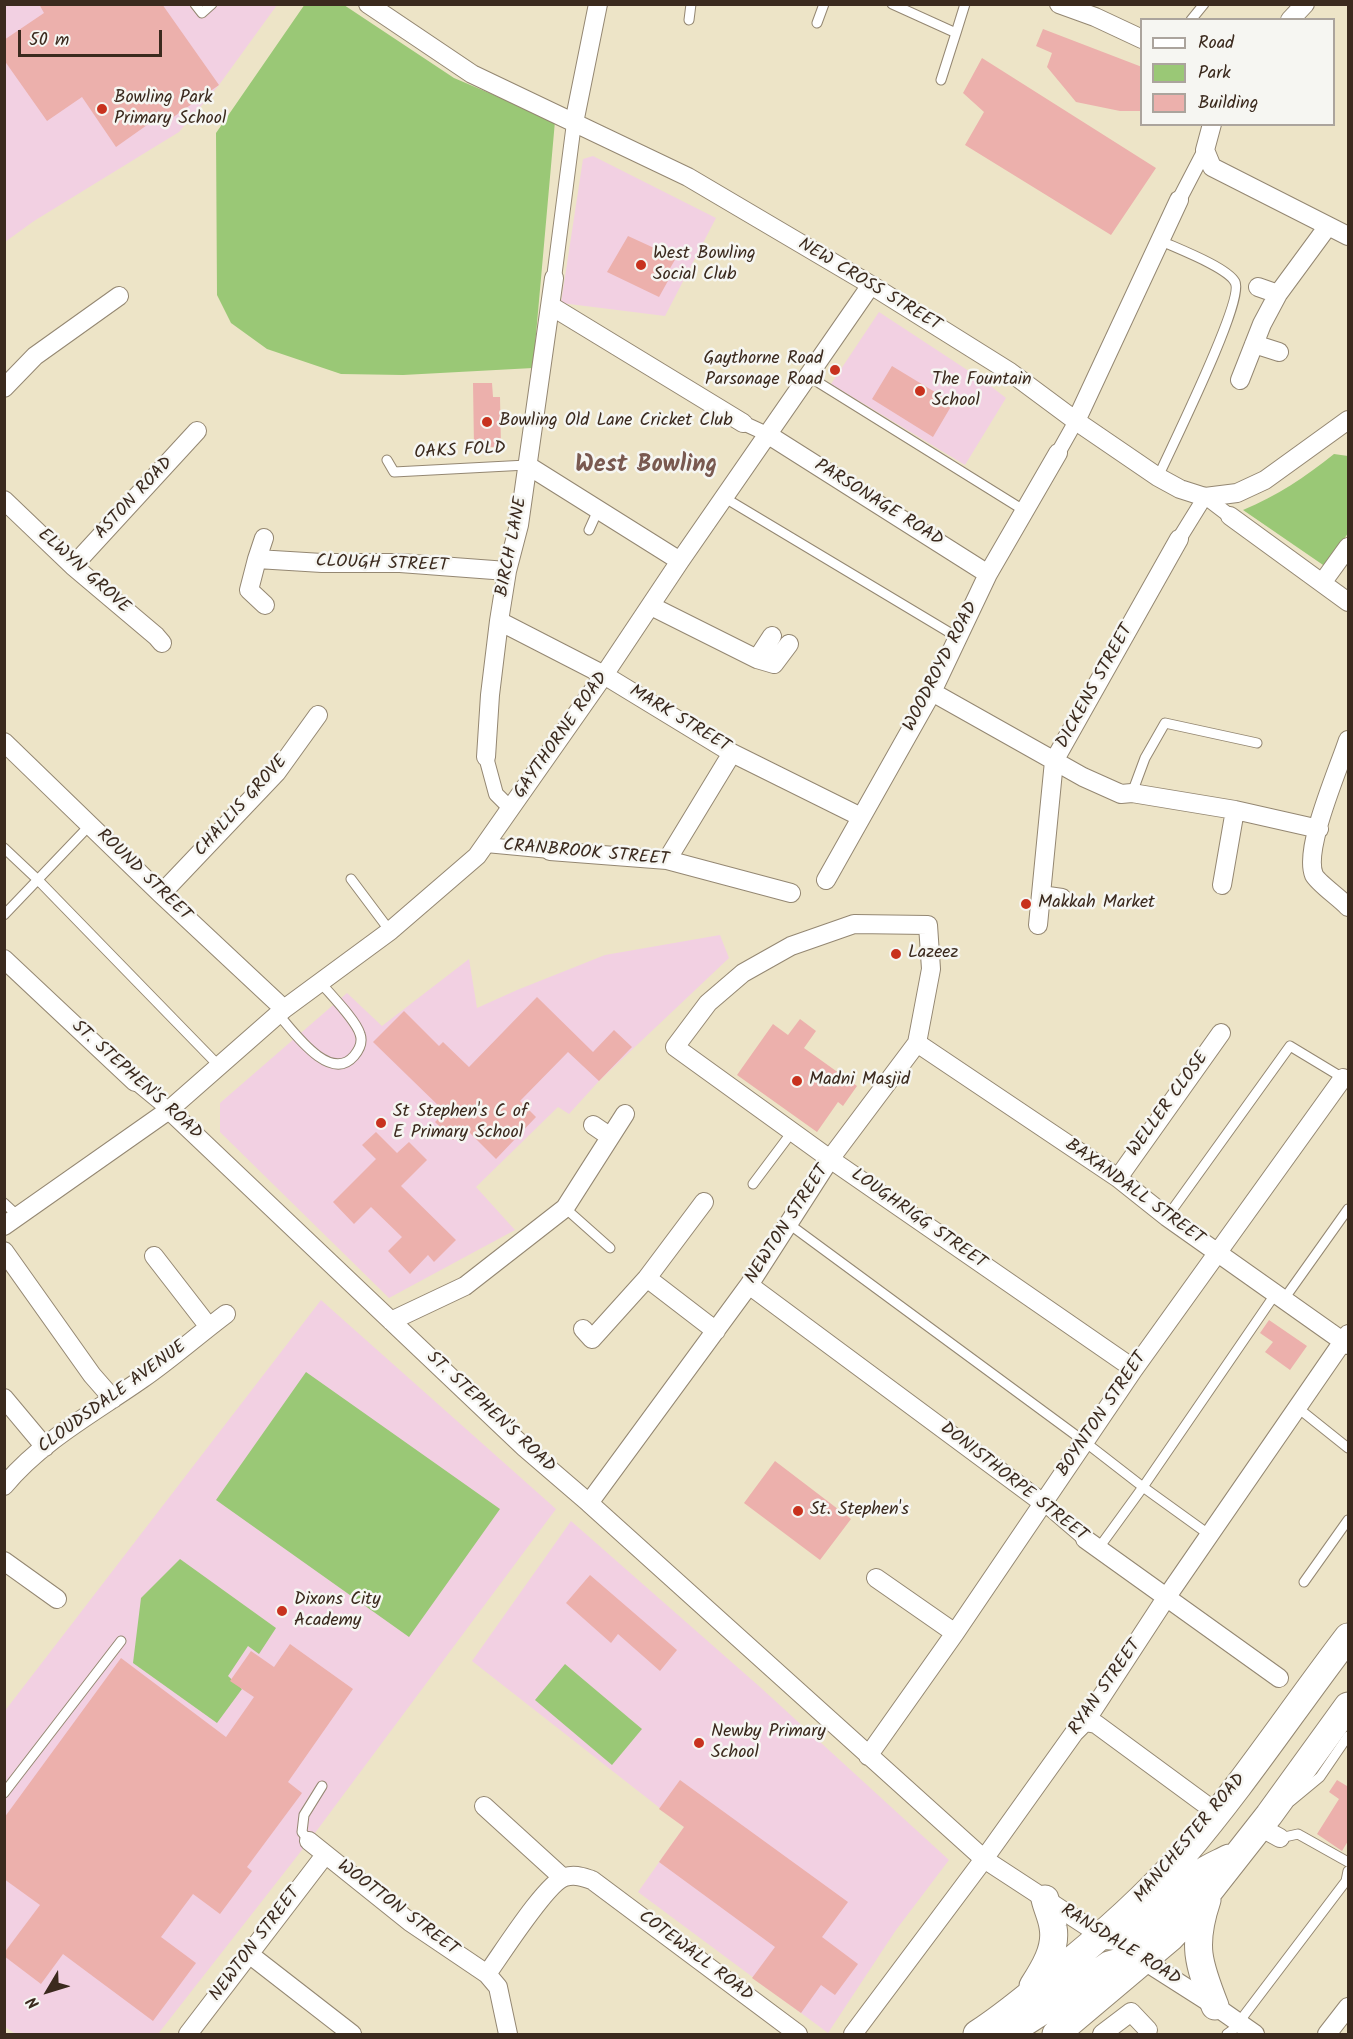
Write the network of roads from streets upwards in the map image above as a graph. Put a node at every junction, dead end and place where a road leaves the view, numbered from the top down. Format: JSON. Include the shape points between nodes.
{"nodes":[{"id":1,"x":598,"y":4,"type":"edge"},
{"id":2,"x":1059,"y":4,"type":"edge"},
{"id":3,"x":1305,"y":4,"type":"edge"},
{"id":4,"x":369,"y":5,"type":"edge"},
{"id":5,"x":1101,"y":11,"type":"edge"},
{"id":6,"x":1292,"y":18,"type":"edge"},
{"id":7,"x":1140,"y":38,"type":"edge"},
{"id":8,"x":574,"y":123,"type":"junction"},
{"id":9,"x":1211,"y":126,"type":"edge"},
{"id":10,"x":1205,"y":150,"type":"junction"},
{"id":11,"x":1179,"y":200,"type":"joint"},
{"id":12,"x":1328,"y":226,"type":"junction"},
{"id":13,"x":1348,"y":234,"type":"edge"},
{"id":14,"x":554,"y":278,"type":"joint"},
{"id":15,"x":871,"y":285,"type":"junction"},
{"id":16,"x":1258,"y":287,"type":"dead end"},
{"id":17,"x":1278,"y":294,"type":"junction"},
{"id":18,"x":119,"y":296,"type":"dead end"},
{"id":19,"x":551,"y":306,"type":"junction"},
{"id":20,"x":1254,"y":344,"type":"junction"},
{"id":21,"x":1279,"y":352,"type":"dead end"},
{"id":22,"x":1240,"y":380,"type":"dead end"},
{"id":23,"x":4,"y":388,"type":"edge"},
{"id":24,"x":1348,"y":420,"type":"edge"},
{"id":25,"x":1076,"y":421,"type":"junction"},
{"id":26,"x":743,"y":423,"type":"joint"},
{"id":27,"x":197,"y":431,"type":"dead end"},
{"id":28,"x":767,"y":434,"type":"junction"},
{"id":29,"x":1058,"y":453,"type":"joint"},
{"id":30,"x":527,"y":465,"type":"junction"},
{"id":31,"x":1205,"y":497,"type":"junction"},
{"id":32,"x":4,"y":500,"type":"edge"},
{"id":33,"x":1230,"y":516,"type":"joint"},
{"id":34,"x":264,"y":538,"type":"dead end"},
{"id":35,"x":1179,"y":539,"type":"joint"},
{"id":36,"x":1348,"y":547,"type":"edge"},
{"id":37,"x":257,"y":559,"type":"junction"},
{"id":38,"x":680,"y":561,"type":"junction"},
{"id":39,"x":73,"y":566,"type":"junction"},
{"id":40,"x":507,"y":571,"type":"junction"},
{"id":41,"x":988,"y":574,"type":"junction"},
{"id":42,"x":1322,"y":583,"type":"junction"},
{"id":43,"x":1348,"y":602,"type":"edge"},
{"id":44,"x":265,"y":604,"type":"dead end"},
{"id":45,"x":651,"y":606,"type":"junction"},
{"id":46,"x":499,"y":621,"type":"junction"},
{"id":47,"x":780,"y":640,"type":"dead end"},
{"id":48,"x":162,"y":643,"type":"dead end"},
{"id":49,"x":604,"y":675,"type":"junction"},
{"id":50,"x":932,"y":692,"type":"junction"},
{"id":51,"x":318,"y":715,"type":"dead end"},
{"id":52,"x":1348,"y":740,"type":"edge"},
{"id":53,"x":4,"y":742,"type":"edge"},
{"id":54,"x":732,"y":753,"type":"junction"},
{"id":55,"x":486,"y":757,"type":"joint"},
{"id":56,"x":1054,"y":761,"type":"junction"},
{"id":57,"x":512,"y":809,"type":"junction"},
{"id":58,"x":1235,"y":810,"type":"junction"},
{"id":59,"x":861,"y":817,"type":"junction"},
{"id":60,"x":1318,"y":830,"type":"junction"},
{"id":61,"x":486,"y":844,"type":"junction"},
{"id":62,"x":550,"y":851,"type":"joint"},
{"id":63,"x":667,"y":860,"type":"junction"},
{"id":64,"x":826,"y":880,"type":"dead end"},
{"id":65,"x":1222,"y":885,"type":"dead end"},
{"id":66,"x":791,"y":893,"type":"dead end"},
{"id":67,"x":161,"y":894,"type":"junction"},
{"id":68,"x":1041,"y":895,"type":"junction"},
{"id":69,"x":1062,"y":898,"type":"dead end"},
{"id":70,"x":1348,"y":907,"type":"edge"},
{"id":71,"x":1038,"y":925,"type":"dead end"},
{"id":72,"x":7,"y":966,"type":"edge"},
{"id":73,"x":281,"y":1012,"type":"junction"},
{"id":74,"x":1221,"y":1033,"type":"dead end"},
{"id":75,"x":917,"y":1043,"type":"junction"},
{"id":76,"x":675,"y":1047,"type":"joint"},
{"id":77,"x":1343,"y":1078,"type":"road end"},
{"id":78,"x":135,"y":1082,"type":"joint"},
{"id":79,"x":169,"y":1110,"type":"junction"},
{"id":80,"x":625,"y":1113,"type":"dead end"},
{"id":81,"x":593,"y":1125,"type":"dead end"},
{"id":82,"x":609,"y":1136,"type":"junction"},
{"id":83,"x":830,"y":1159,"type":"junction"},
{"id":84,"x":1118,"y":1178,"type":"junction"},
{"id":85,"x":704,"y":1202,"type":"dead end"},
{"id":86,"x":11,"y":1221,"type":"edge"},
{"id":87,"x":4,"y":1251,"type":"edge"},
{"id":88,"x":1218,"y":1253,"type":"junction"},
{"id":89,"x":154,"y":1256,"type":"dead end"},
{"id":90,"x":647,"y":1278,"type":"junction"},
{"id":91,"x":749,"y":1286,"type":"junction"},
{"id":92,"x":226,"y":1314,"type":"dead end"},
{"id":93,"x":391,"y":1321,"type":"junction"},
{"id":94,"x":209,"y":1327,"type":"junction"},
{"id":95,"x":583,"y":1329,"type":"dead end"},
{"id":96,"x":716,"y":1331,"type":"junction"},
{"id":97,"x":1347,"y":1340,"type":"edge"},
{"id":98,"x":1134,"y":1369,"type":"junction"},
{"id":99,"x":4,"y":1398,"type":"edge"},
{"id":100,"x":113,"y":1399,"type":"junction"},
{"id":101,"x":45,"y":1447,"type":"junction"},
{"id":102,"x":4,"y":1486,"type":"edge"},
{"id":103,"x":589,"y":1503,"type":"junction"},
{"id":104,"x":1043,"y":1503,"type":"junction"},
{"id":105,"x":1091,"y":1544,"type":"joint"},
{"id":106,"x":4,"y":1561,"type":"edge"},
{"id":107,"x":876,"y":1578,"type":"dead end"},
{"id":108,"x":1166,"y":1598,"type":"junction"},
{"id":109,"x":57,"y":1599,"type":"dead end"},
{"id":110,"x":955,"y":1633,"type":"junction"},
{"id":111,"x":1348,"y":1637,"type":"edge"},
{"id":112,"x":1279,"y":1678,"type":"dead end"},
{"id":113,"x":1348,"y":1706,"type":"edge"},
{"id":114,"x":1085,"y":1722,"type":"junction"},
{"id":115,"x":868,"y":1756,"type":"junction"},
{"id":116,"x":484,"y":1806,"type":"dead end"},
{"id":117,"x":1216,"y":1813,"type":"junction"},
{"id":118,"x":309,"y":1841,"type":"road end"},
{"id":119,"x":1241,"y":1851,"type":"junction"},
{"id":120,"x":325,"y":1855,"type":"junction"},
{"id":121,"x":984,"y":1859,"type":"junction"},
{"id":122,"x":562,"y":1878,"type":"junction"},
{"id":123,"x":1211,"y":1891,"type":"junction"},
{"id":124,"x":1045,"y":1899,"type":"junction"},
{"id":125,"x":1101,"y":1935,"type":"junction"},
{"id":126,"x":249,"y":1954,"type":"junction"},
{"id":127,"x":1144,"y":1961,"type":"junction"},
{"id":128,"x":486,"y":1974,"type":"junction"},
{"id":129,"x":1027,"y":1997,"type":"junction"},
{"id":130,"x":1215,"y":2006,"type":"junction"},
{"id":131,"x":1348,"y":2007,"type":"edge"},
{"id":132,"x":1240,"y":2029,"type":"edge"},
{"id":133,"x":983,"y":2030,"type":"edge"},
{"id":134,"x":1148,"y":2030,"type":"dead end"},
{"id":135,"x":188,"y":2034,"type":"edge"},
{"id":136,"x":352,"y":2034,"type":"edge"},
{"id":137,"x":508,"y":2034,"type":"edge"},
{"id":138,"x":798,"y":2034,"type":"edge"},
{"id":139,"x":853,"y":2034,"type":"edge"},
{"id":140,"x":1056,"y":2034,"type":"edge"},
{"id":141,"x":1102,"y":2034,"type":"edge"},
{"id":142,"x":1326,"y":2034,"type":"edge"}],
"edges":[{"from":1,"to":8,"type":"street"},
{"from":2,"to":5,"type":"street"},
{"from":3,"to":6,"type":"street"},
{"from":4,"to":8,"type":"street","name":"NEW CROSS STREET","via":[[472,74]]},
{"from":5,"to":7,"type":"street"},
{"from":8,"to":14,"type":"street"},
{"from":8,"to":15,"type":"street","name":"NEW CROSS STREET","via":[[688,177]]},
{"from":9,"to":10,"type":"street"},
{"from":10,"to":11,"type":"street"},
{"from":10,"to":12,"type":"street","via":[[1212,167]]},
{"from":11,"to":25,"type":"street"},
{"from":12,"to":13,"type":"street"},
{"from":12,"to":17,"type":"street"},
{"from":14,"to":19,"type":"street","name":"BIRCH LANE"},
{"from":15,"to":25,"type":"street","name":"NEW CROSS STREET","via":[[1010,372]]},
{"from":15,"to":28,"type":"street","name":"GAYTHORNE ROAD"},
{"from":16,"to":17,"type":"street"},
{"from":17,"to":20,"type":"street"},
{"from":18,"to":23,"type":"street","via":[[35,356]]},
{"from":19,"to":26,"type":"street"},
{"from":19,"to":30,"type":"street","name":"BIRCH LANE"},
{"from":20,"to":21,"type":"street"},
{"from":20,"to":22,"type":"street"},
{"from":24,"to":31,"type":"street","via":[[1265,480],[1236,493]]},
{"from":25,"to":29,"type":"street"},
{"from":25,"to":31,"type":"street","name":"NEW CROSS STREET","via":[[1158,477]]},
{"from":26,"to":28,"type":"street"},
{"from":27,"to":39,"type":"street","name":"ASTON ROAD"},
{"from":28,"to":38,"type":"street","name":"GAYTHORNE ROAD"},
{"from":28,"to":41,"type":"street","name":"PARSONAGE ROAD"},
{"from":29,"to":41,"type":"street","name":"WOODROYD ROAD"},
{"from":30,"to":38,"type":"street"},
{"from":30,"to":40,"type":"street","name":"BIRCH LANE","via":[[519,525]]},
{"from":31,"to":33,"type":"street","name":"NEW CROSS STREET"},
{"from":31,"to":35,"type":"street","name":"DICKENS STREET"},
{"from":32,"to":39,"type":"street","name":"ELWYN GROVE"},
{"from":33,"to":42,"type":"street","name":"NEW CROSS STREET"},
{"from":34,"to":37,"type":"street"},
{"from":35,"to":56,"type":"street","name":"DICKENS STREET"},
{"from":36,"to":42,"type":"street"},
{"from":37,"to":40,"type":"street","name":"CLOUGH STREET"},
{"from":37,"to":44,"type":"street","via":[[249,590]]},
{"from":38,"to":45,"type":"street","name":"GAYTHORNE ROAD"},
{"from":39,"to":48,"type":"street","name":"ELWYN GROVE"},
{"from":40,"to":46,"type":"street","name":"BIRCH LANE"},
{"from":41,"to":50,"type":"street","name":"WOODROYD ROAD"},
{"from":42,"to":43,"type":"street","name":"NEW CROSS STREET"},
{"from":45,"to":47,"type":"street","via":[[766,662]]},
{"from":45,"to":49,"type":"street","name":"GAYTHORNE ROAD"},
{"from":46,"to":49,"type":"street","name":"MARK STREET"},
{"from":46,"to":55,"type":"street","name":"BIRCH LANE"},
{"from":49,"to":54,"type":"street","name":"MARK STREET"},
{"from":49,"to":57,"type":"street","name":"GAYTHORNE ROAD"},
{"from":50,"to":56,"type":"street"},
{"from":50,"to":59,"type":"street","name":"WOODROYD ROAD"},
{"from":51,"to":67,"type":"street","name":"CHALLIS GROVE","via":[[277,772]]},
{"from":52,"to":60,"type":"street"},
{"from":53,"to":67,"type":"street","name":"ROUND STREET"},
{"from":54,"to":59,"type":"street","name":"MARK STREET"},
{"from":54,"to":63,"type":"street"},
{"from":55,"to":57,"type":"street","name":"BIRCH LANE","via":[[496,794]]},
{"from":56,"to":58,"type":"street","via":[[1121,794]]},
{"from":56,"to":68,"type":"street","name":"DICKENS STREET"},
{"from":57,"to":61,"type":"street","name":"GAYTHORNE ROAD"},
{"from":58,"to":60,"type":"street"},
{"from":58,"to":65,"type":"street"},
{"from":59,"to":64,"type":"street","name":"WOODROYD ROAD"},
{"from":60,"to":70,"type":"street","via":[[1311,855],[1314,876]]},
{"from":61,"to":62,"type":"street","name":"CRANBROOK STREET"},
{"from":61,"to":73,"type":"street","name":"GAYTHORNE ROAD","via":[[390,930]]},
{"from":62,"to":63,"type":"street","name":"CRANBROOK STREET"},
{"from":63,"to":66,"type":"street","name":"CRANBROOK STREET"},
{"from":67,"to":73,"type":"street","name":"ROUND STREET"},
{"from":68,"to":69,"type":"street"},
{"from":68,"to":71,"type":"street","name":"DICKENS STREET"},
{"from":72,"to":78,"type":"street","name":"ST. STEPHEN'S ROAD"},
{"from":73,"to":79,"type":"street","name":"GAYTHORNE ROAD"},
{"from":74,"to":84,"type":"street","name":"WELLER CLOSE"},
{"from":75,"to":76,"type":"street","name":"NEWTON STREET","via":[[931,969],[928,925],[854,924],[791,946],[743,973],[708,1003]]},
{"from":75,"to":83,"type":"street","name":"NEWTON STREET"},
{"from":75,"to":84,"type":"street","name":"BAXANDALL STREET"},
{"from":76,"to":83,"type":"street","name":"LOUGHRIGG STREET"},
{"from":77,"to":88,"type":"street","name":"BOYNTON STREET"},
{"from":78,"to":79,"type":"street","name":"ST. STEPHEN'S ROAD"},
{"from":79,"to":86,"type":"street","name":"GAYTHORNE ROAD"},
{"from":79,"to":93,"type":"street","name":"ST. STEPHEN'S ROAD"},
{"from":80,"to":82,"type":"street"},
{"from":81,"to":82,"type":"street"},
{"from":82,"to":93,"type":"street","via":[[564,1208],[465,1286]]},
{"from":83,"to":91,"type":"street","name":"NEWTON STREET"},
{"from":83,"to":98,"type":"street","name":"LOUGHRIGG STREET"},
{"from":84,"to":88,"type":"street","name":"BAXANDALL STREET"},
{"from":85,"to":90,"type":"street"},
{"from":87,"to":100,"type":"street"},
{"from":88,"to":97,"type":"street","name":"BAXANDALL STREET"},
{"from":88,"to":98,"type":"street","name":"BOYNTON STREET"},
{"from":89,"to":94,"type":"street"},
{"from":90,"to":95,"type":"street","via":[[592,1338]]},
{"from":90,"to":96,"type":"street"},
{"from":91,"to":96,"type":"street","name":"NEWTON STREET"},
{"from":91,"to":104,"type":"street","name":"DONISTHORPE STREET"},
{"from":92,"to":94,"type":"street","name":"CLOUDSDALE AVENUE"},
{"from":93,"to":103,"type":"street","name":"ST. STEPHEN'S ROAD"},
{"from":94,"to":100,"type":"street","name":"CLOUDSDALE AVENUE"},
{"from":96,"to":103,"type":"street","name":"NEWTON STREET"},
{"from":97,"to":108,"type":"street","name":"RYAN STREET"},
{"from":98,"to":104,"type":"street","name":"BOYNTON STREET"},
{"from":99,"to":101,"type":"street"},
{"from":100,"to":101,"type":"street","name":"CLOUDSDALE AVENUE"},
{"from":101,"to":102,"type":"street","name":"CLOUDSDALE AVENUE"},
{"from":103,"to":115,"type":"street","name":"ST. STEPHEN'S ROAD"},
{"from":104,"to":105,"type":"street","name":"DONISTHORPE STREET"},
{"from":104,"to":110,"type":"street","name":"BOYNTON STREET"},
{"from":105,"to":108,"type":"street","name":"DONISTHORPE STREET"},
{"from":106,"to":109,"type":"street"},
{"from":107,"to":110,"type":"street"},
{"from":108,"to":112,"type":"street","name":"DONISTHORPE STREET"},
{"from":108,"to":114,"type":"street","name":"RYAN STREET"},
{"from":110,"to":115,"type":"street","name":"BOYNTON STREET"},
{"from":111,"to":117,"type":"main road","name":"MANCHESTER ROAD"},
{"from":113,"to":119,"type":"main road","via":[[1270,1827]]},
{"from":114,"to":117,"type":"street","via":[[1096,1724]]},
{"from":114,"to":121,"type":"street","name":"RYAN STREET"},
{"from":115,"to":121,"type":"street","name":"ST. STEPHEN'S ROAD"},
{"from":116,"to":122,"type":"street"},
{"from":117,"to":125,"type":"main road","name":"MANCHESTER ROAD","via":[[1147,1894]]},
{"from":118,"to":120,"type":"street","name":"WOOTTON STREET"},
{"from":119,"to":123,"type":"main road"},
{"from":119,"to":125,"type":"main road","via":[[1200,1874],[1162,1914],[1135,1935]]},
{"from":120,"to":126,"type":"street","name":"NEWTON STREET"},
{"from":120,"to":128,"type":"street","name":"WOOTTON STREET","via":[[410,1922]]},
{"from":121,"to":124,"type":"street","name":"RANSDALE ROAD"},
{"from":121,"to":139,"type":"street","name":"RYAN STREET"},
{"from":122,"to":128,"type":"street","via":[[545,1894]]},
{"from":122,"to":138,"type":"street","name":"COTEWALL ROAD","via":[[576,1874],[592,1880]]},
{"from":123,"to":127,"type":"main road"},
{"from":123,"to":130,"type":"main road","via":[[1197,1947]]},
{"from":124,"to":125,"type":"street","name":"RANSDALE ROAD"},
{"from":124,"to":129,"type":"main road","via":[[1054,1928],[1050,1956]]},
{"from":125,"to":127,"type":"street","name":"RANSDALE ROAD"},
{"from":125,"to":129,"type":"main road","name":"MANCHESTER ROAD"},
{"from":126,"to":135,"type":"street","name":"NEWTON STREET"},
{"from":126,"to":136,"type":"street"},
{"from":127,"to":130,"type":"street","name":"RANSDALE ROAD"},
{"from":127,"to":133,"type":"main road","via":[[1130,1959],[1109,1965],[1022,2024]]},
{"from":127,"to":140,"type":"main road"},
{"from":128,"to":137,"type":"street","via":[[498,1987]]},
{"from":129,"to":133,"type":"main road","name":"MANCHESTER ROAD"},
{"from":130,"to":132,"type":"street","name":"RANSDALE ROAD"},
{"from":131,"to":142,"type":"street"},
{"from":134,"to":141,"type":"street","via":[[1131,2012]]}]}
